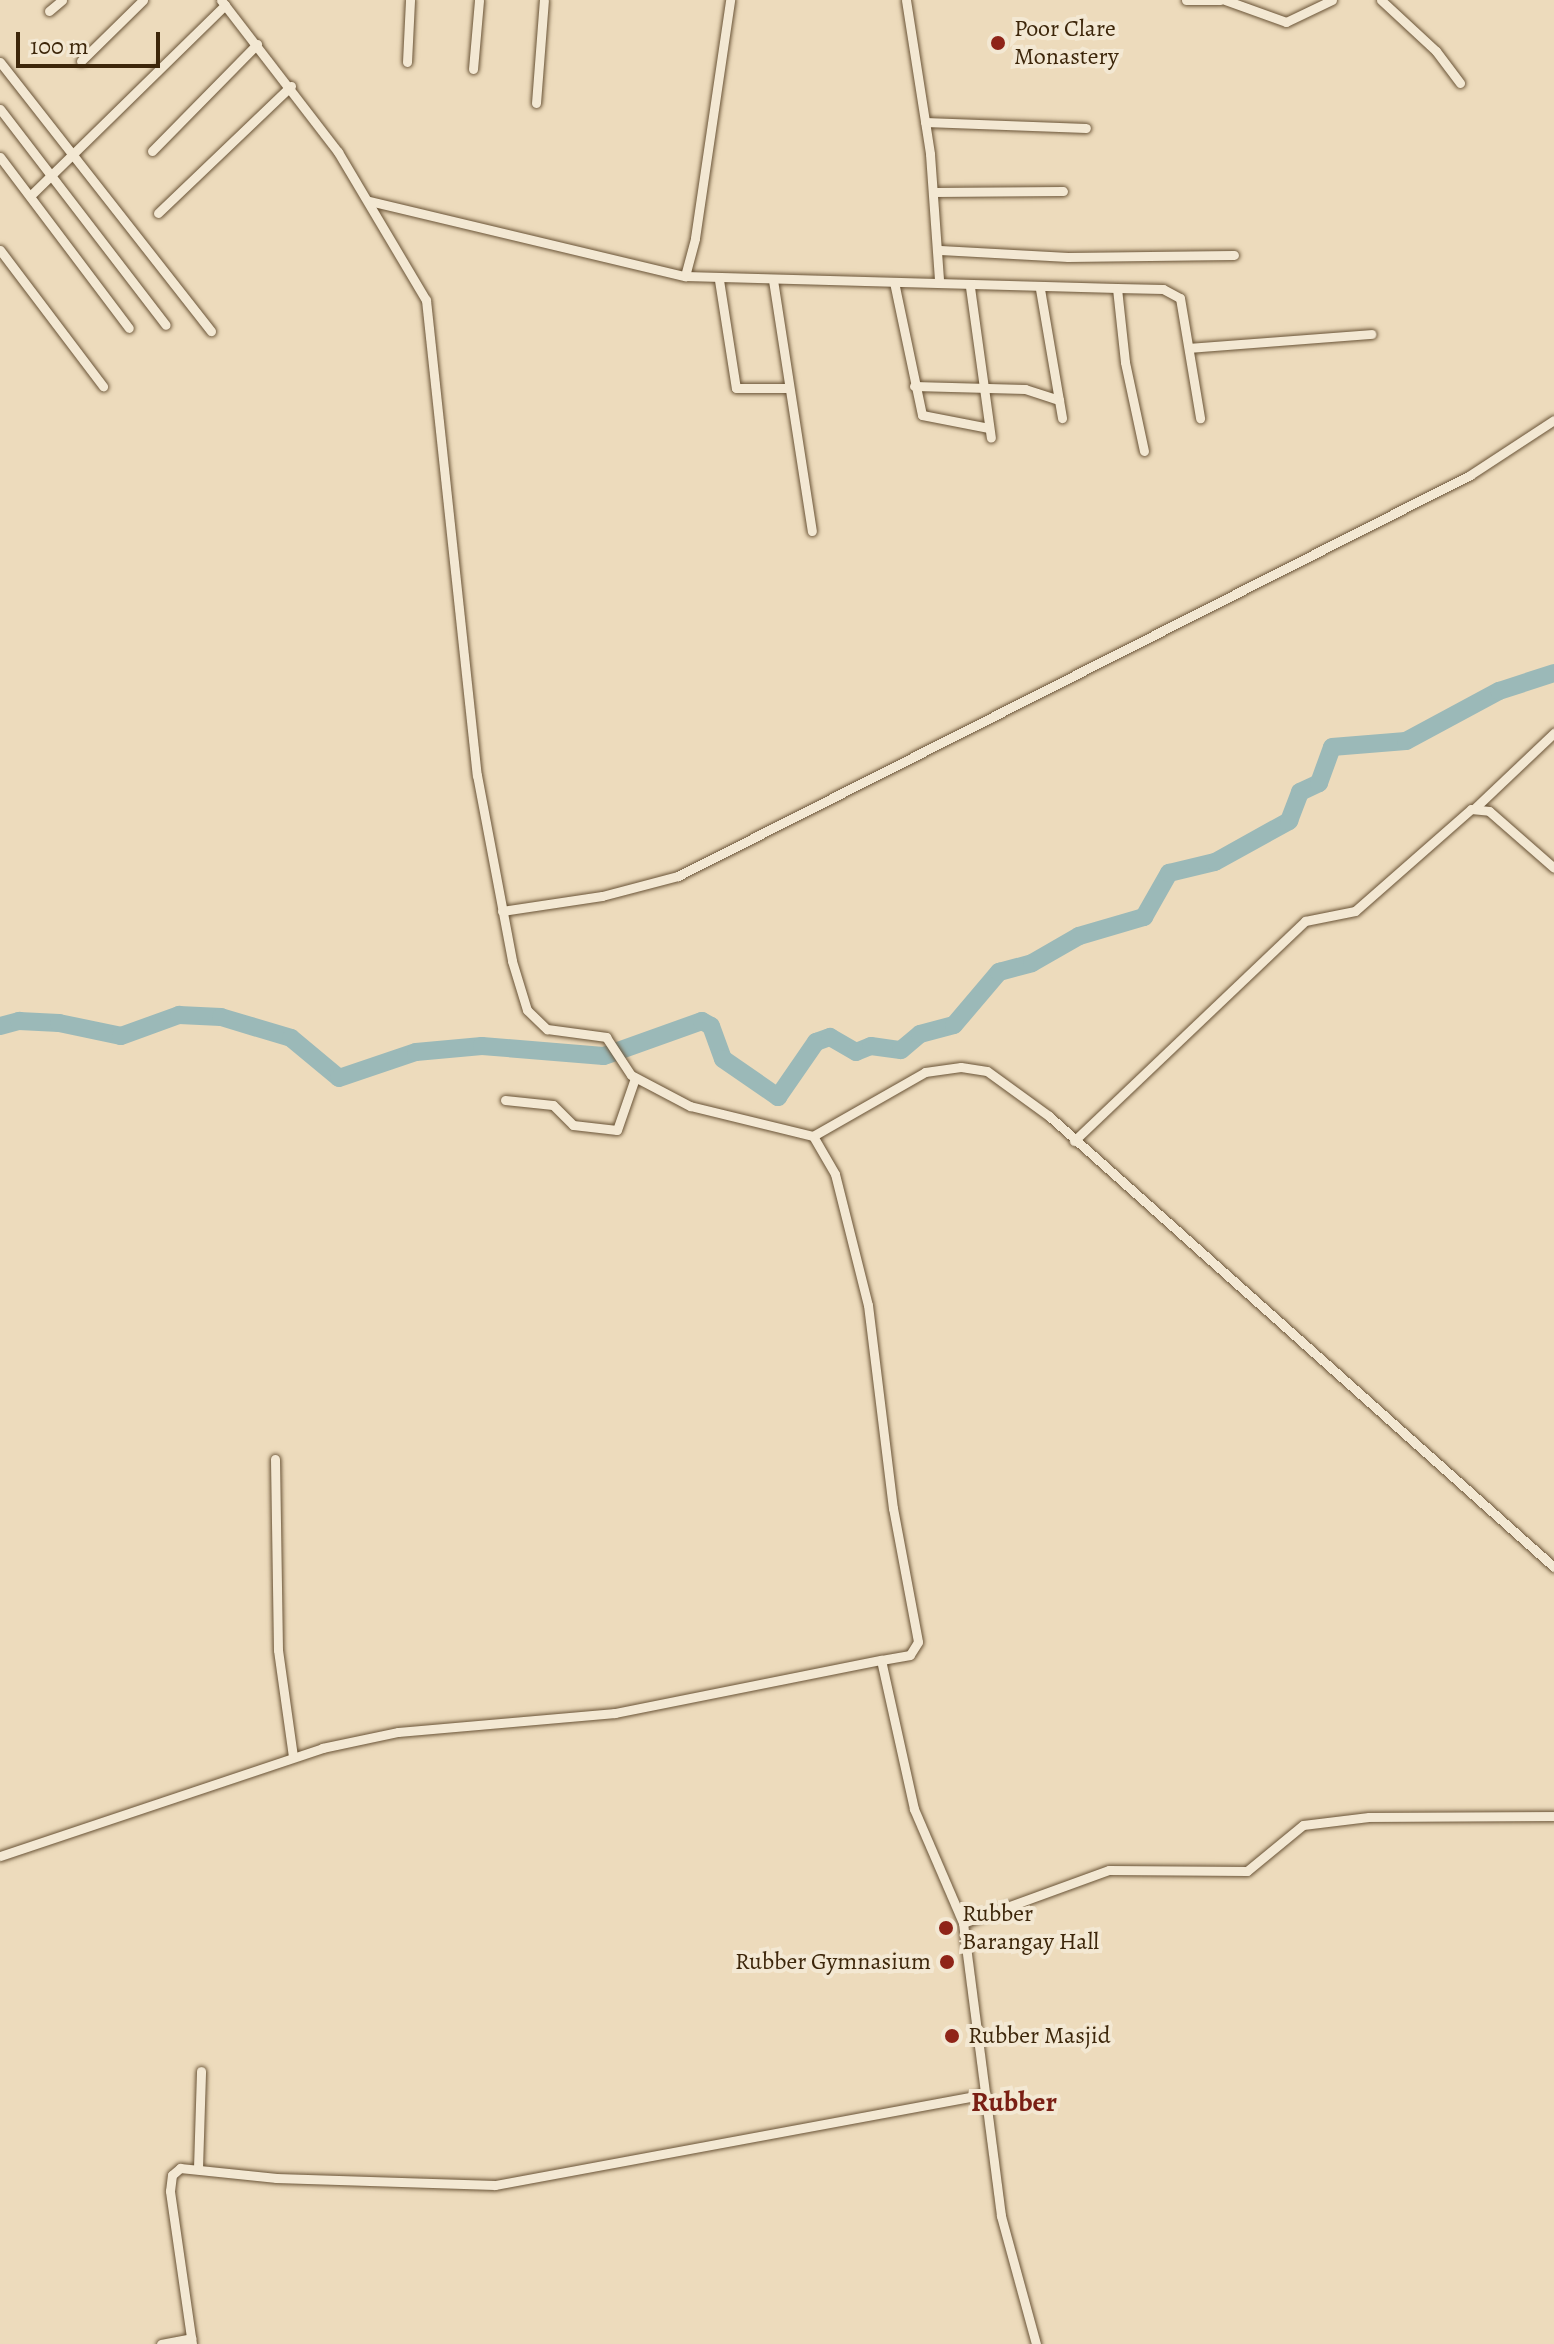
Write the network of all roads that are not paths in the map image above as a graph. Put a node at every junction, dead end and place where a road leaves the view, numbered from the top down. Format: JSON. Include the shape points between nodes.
{"nodes":[{"id":1,"x":62,"y":0,"type":"edge"},
{"id":2,"x":143,"y":0,"type":"edge"},
{"id":3,"x":410,"y":0,"type":"edge"},
{"id":4,"x":479,"y":0,"type":"edge"},
{"id":5,"x":544,"y":0,"type":"edge"},
{"id":6,"x":730,"y":0,"type":"edge"},
{"id":7,"x":906,"y":0,"type":"edge"},
{"id":8,"x":1186,"y":0,"type":"edge"},
{"id":9,"x":1222,"y":0,"type":"edge"},
{"id":10,"x":1332,"y":0,"type":"edge"},
{"id":11,"x":1381,"y":0,"type":"edge"},
{"id":12,"x":223,"y":2,"type":"edge"},
{"id":13,"x":49,"y":11,"type":"dead end"},
{"id":14,"x":257,"y":44,"type":"junction"},
{"id":15,"x":81,"y":61,"type":"dead end"},
{"id":16,"x":0,"y":62,"type":"edge"},
{"id":17,"x":407,"y":62,"type":"dead end"},
{"id":18,"x":473,"y":69,"type":"dead end"},
{"id":19,"x":1460,"y":83,"type":"dead end"},
{"id":20,"x":291,"y":86,"type":"junction"},
{"id":21,"x":536,"y":103,"type":"dead end"},
{"id":22,"x":0,"y":109,"type":"edge"},
{"id":23,"x":925,"y":122,"type":"junction"},
{"id":24,"x":1086,"y":128,"type":"dead end"},
{"id":25,"x":152,"y":151,"type":"dead end"},
{"id":26,"x":0,"y":157,"type":"edge"},
{"id":27,"x":72,"y":157,"type":"junction"},
{"id":28,"x":51,"y":177,"type":"junction"},
{"id":29,"x":1063,"y":191,"type":"dead end"},
{"id":30,"x":933,"y":192,"type":"junction"},
{"id":31,"x":30,"y":196,"type":"junction"},
{"id":32,"x":369,"y":201,"type":"junction"},
{"id":33,"x":158,"y":213,"type":"dead end"},
{"id":34,"x":0,"y":250,"type":"edge"},
{"id":35,"x":940,"y":250,"type":"junction"},
{"id":36,"x":1234,"y":255,"type":"dead end"},
{"id":37,"x":685,"y":276,"type":"junction"},
{"id":38,"x":719,"y":280,"type":"junction"},
{"id":39,"x":773,"y":280,"type":"junction"},
{"id":40,"x":939,"y":281,"type":"junction"},
{"id":41,"x":894,"y":282,"type":"junction"},
{"id":42,"x":970,"y":287,"type":"junction"},
{"id":43,"x":1117,"y":288,"type":"junction"},
{"id":44,"x":1040,"y":289,"type":"junction"},
{"id":45,"x":166,"y":325,"type":"dead end"},
{"id":46,"x":129,"y":328,"type":"dead end"},
{"id":47,"x":211,"y":331,"type":"dead end"},
{"id":48,"x":1371,"y":334,"type":"dead end"},
{"id":49,"x":1189,"y":348,"type":"junction"},
{"id":50,"x":103,"y":386,"type":"dead end"},
{"id":51,"x":914,"y":386,"type":"junction"},
{"id":52,"x":787,"y":388,"type":"junction"},
{"id":53,"x":986,"y":388,"type":"junction"},
{"id":54,"x":1059,"y":400,"type":"junction"},
{"id":55,"x":1062,"y":418,"type":"dead end"},
{"id":56,"x":1200,"y":418,"type":"dead end"},
{"id":57,"x":1554,"y":420,"type":"edge"},
{"id":58,"x":1144,"y":451,"type":"dead end"},
{"id":59,"x":812,"y":531,"type":"dead end"},
{"id":60,"x":1554,"y":733,"type":"edge"},
{"id":61,"x":1476,"y":807,"type":"junction"},
{"id":62,"x":1554,"y":868,"type":"edge"},
{"id":63,"x":502,"y":911,"type":"junction"},
{"id":64,"x":635,"y":1078,"type":"junction"},
{"id":65,"x":505,"y":1100,"type":"dead end"},
{"id":66,"x":813,"y":1136,"type":"junction"},
{"id":67,"x":1074,"y":1141,"type":"junction"},
{"id":68,"x":275,"y":1459,"type":"dead end"},
{"id":69,"x":1554,"y":1567,"type":"edge"},
{"id":70,"x":881,"y":1660,"type":"junction"},
{"id":71,"x":293,"y":1757,"type":"junction"},
{"id":72,"x":1554,"y":1816,"type":"edge"},
{"id":73,"x":0,"y":1856,"type":"edge"},
{"id":74,"x":963,"y":1923,"type":"junction"},
{"id":75,"x":201,"y":2071,"type":"dead end"},
{"id":76,"x":986,"y":2094,"type":"junction"},
{"id":77,"x":198,"y":2168,"type":"junction"},
{"id":78,"x":192,"y":2341,"type":"edge"},
{"id":79,"x":161,"y":2344,"type":"edge"},
{"id":80,"x":1036,"y":2344,"type":"edge"}],
"edges":[{"from":1,"to":13,"type":"street"},
{"from":2,"to":15,"type":"street"},
{"from":3,"to":17,"type":"street"},
{"from":4,"to":18,"type":"street"},
{"from":5,"to":21,"type":"street"},
{"from":6,"to":37,"type":"street"},
{"from":7,"to":23,"type":"street"},
{"from":8,"to":9,"type":"street"},
{"from":9,"to":10,"type":"street","via":[[1286,22]]},
{"from":11,"to":19,"type":"street","via":[[1436,51]]},
{"from":12,"to":14,"type":"street"},
{"from":12,"to":27,"type":"street"},
{"from":14,"to":20,"type":"street"},
{"from":14,"to":25,"type":"street"},
{"from":16,"to":27,"type":"street"},
{"from":20,"to":32,"type":"street"},
{"from":20,"to":33,"type":"street"},
{"from":22,"to":28,"type":"street"},
{"from":23,"to":24,"type":"street"},
{"from":23,"to":30,"type":"street"},
{"from":26,"to":31,"type":"street"},
{"from":27,"to":28,"type":"street"},
{"from":27,"to":47,"type":"street"},
{"from":28,"to":31,"type":"street"},
{"from":28,"to":45,"type":"street"},
{"from":29,"to":30,"type":"street"},
{"from":30,"to":35,"type":"street"},
{"from":31,"to":46,"type":"street"},
{"from":32,"to":37,"type":"street"},
{"from":32,"to":63,"type":"street","via":[[418,284],[430,315],[473,741]]},
{"from":34,"to":50,"type":"street"},
{"from":35,"to":36,"type":"street","via":[[1068,257]]},
{"from":35,"to":40,"type":"street"},
{"from":37,"to":38,"type":"street"},
{"from":38,"to":39,"type":"street"},
{"from":38,"to":52,"type":"street","via":[[736,388]]},
{"from":39,"to":41,"type":"street"},
{"from":39,"to":52,"type":"street"},
{"from":40,"to":41,"type":"street"},
{"from":40,"to":42,"type":"street"},
{"from":41,"to":51,"type":"street"},
{"from":42,"to":44,"type":"street"},
{"from":42,"to":53,"type":"street"},
{"from":43,"to":44,"type":"street"},
{"from":43,"to":49,"type":"street","via":[[1176,294],[1184,305]]},
{"from":43,"to":58,"type":"street","via":[[1125,362]]},
{"from":44,"to":54,"type":"street"},
{"from":48,"to":49,"type":"street"},
{"from":49,"to":56,"type":"street"},
{"from":51,"to":53,"type":"street"},
{"from":51,"to":53,"type":"street","via":[[927,418],[990,433]]},
{"from":52,"to":59,"type":"street"},
{"from":53,"to":54,"type":"street","via":[[1025,389]]},
{"from":54,"to":55,"type":"street"},
{"from":57,"to":63,"type":"street","via":[[1470,475],[678,876],[602,896]]},
{"from":60,"to":61,"type":"street"},
{"from":61,"to":62,"type":"street","via":[[1489,811]]},
{"from":61,"to":67,"type":"street","via":[[1355,911],[1305,921]]},
{"from":63,"to":64,"type":"street","via":[[518,984],[533,1018],[555,1031],[602,1036]]},
{"from":64,"to":65,"type":"street","via":[[617,1130],[573,1125],[553,1105]]},
{"from":64,"to":66,"type":"street","via":[[705,1112]]},
{"from":66,"to":67,"type":"street","via":[[906,1080],[961,1067],[987,1071]]},
{"from":66,"to":70,"type":"street","via":[[835,1174],[868,1305],[893,1508],[918,1642],[910,1655]]},
{"from":67,"to":69,"type":"street"},
{"from":68,"to":71,"type":"street","via":[[278,1650]]},
{"from":70,"to":71,"type":"street","via":[[615,1713],[398,1732]]},
{"from":70,"to":74,"type":"street","via":[[914,1809]]},
{"from":71,"to":73,"type":"street"},
{"from":72,"to":74,"type":"street","via":[[1369,1817],[1303,1825],[1247,1871],[1109,1870]]},
{"from":74,"to":76,"type":"street"},
{"from":75,"to":77,"type":"street"},
{"from":76,"to":77,"type":"street","via":[[495,2185],[276,2178]]},
{"from":76,"to":80,"type":"street","via":[[1001,2216]]},
{"from":77,"to":78,"type":"street","via":[[176,2169],[170,2182]]},
{"from":78,"to":79,"type":"street"}]}
